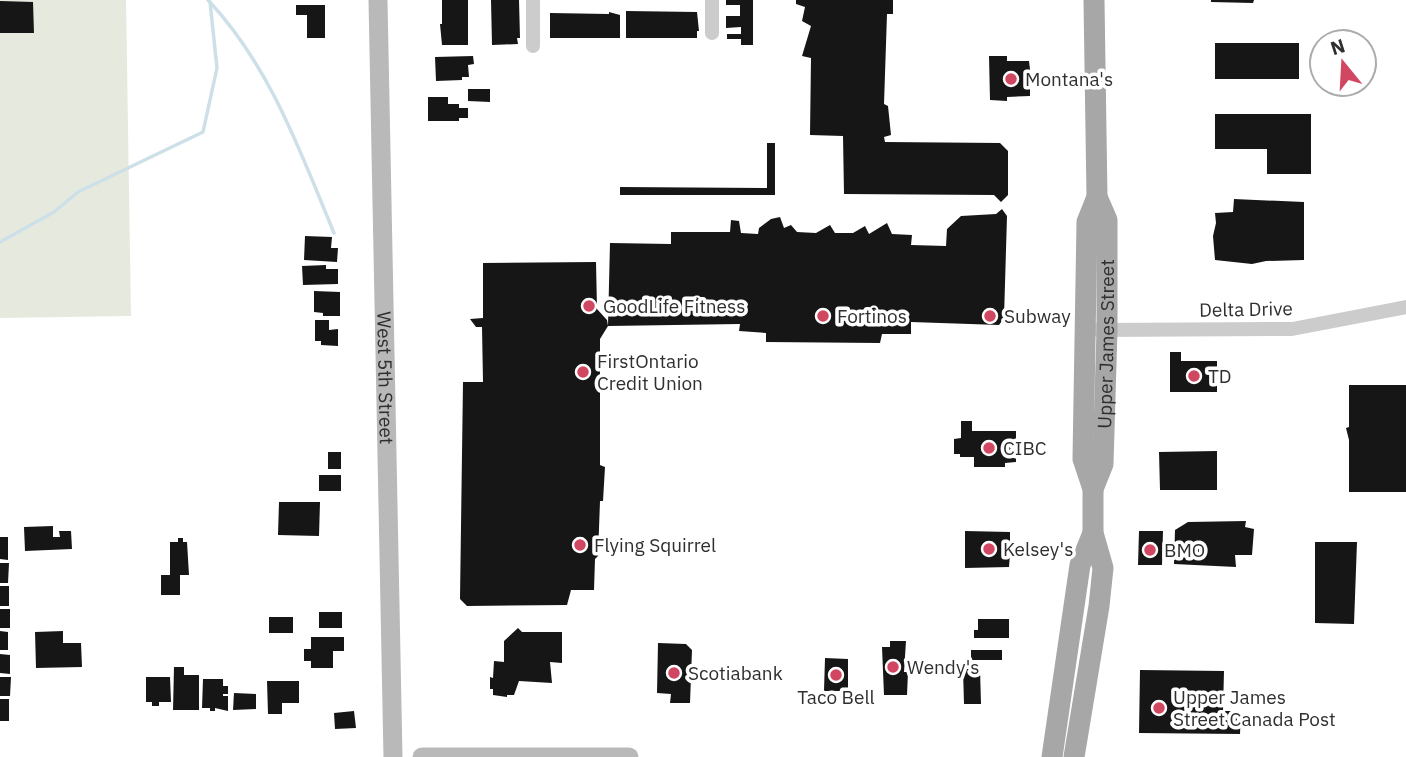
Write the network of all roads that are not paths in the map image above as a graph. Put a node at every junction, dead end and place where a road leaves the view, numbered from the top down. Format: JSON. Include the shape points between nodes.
{"nodes":[{"id":1,"x":378,"y":0,"type":"edge"},
{"id":2,"x":533,"y":0,"type":"edge"},
{"id":3,"x":712,"y":0,"type":"edge"},
{"id":4,"x":1094,"y":0,"type":"edge"},
{"id":5,"x":712,"y":33,"type":"dead end"},
{"id":6,"x":533,"y":46,"type":"dead end"},
{"id":7,"x":1097,"y":197,"type":"junction"},
{"id":8,"x":1406,"y":307,"type":"edge"},
{"id":9,"x":1107,"y":330,"type":"junction"},
{"id":10,"x":1085,"y":331,"type":"junction"},
{"id":11,"x":1093,"y":489,"type":"junction"},
{"id":12,"x":1093,"y":533,"type":"junction"},
{"id":13,"x":393,"y":757,"type":"edge"},
{"id":14,"x":422,"y":757,"type":"edge"},
{"id":15,"x":629,"y":757,"type":"edge"},
{"id":16,"x":1052,"y":757,"type":"edge"},
{"id":17,"x":1074,"y":757,"type":"edge"}],
"edges":[{"from":1,"to":13,"type":"street","name":"West 5th Street"},
{"from":2,"to":6,"type":"street"},
{"from":3,"to":5,"type":"street"},
{"from":4,"to":7,"type":"main road","name":"Upper James Street"},
{"from":7,"to":9,"type":"main road","name":"Upper James Street","via":[[1107,220]]},
{"from":7,"to":10,"type":"main road","name":"Upper James Street","via":[[1087,222]]},
{"from":8,"to":9,"type":"street","name":"Delta Drive","via":[[1292,329]]},
{"from":9,"to":10,"type":"street","name":"Delta Drive"},
{"from":9,"to":11,"type":"main road","name":"Upper James Street","via":[[1103,464]]},
{"from":10,"to":11,"type":"main road","name":"Upper James Street","via":[[1083,459]]},
{"from":11,"to":12,"type":"main road","name":"Upper James Street"},
{"from":12,"to":16,"type":"main road","name":"Upper James Street","via":[[1080,565]]},
{"from":12,"to":17,"type":"main road","name":"Upper James Street","via":[[1103,568]]},
{"from":14,"to":15,"type":"street"}]}
